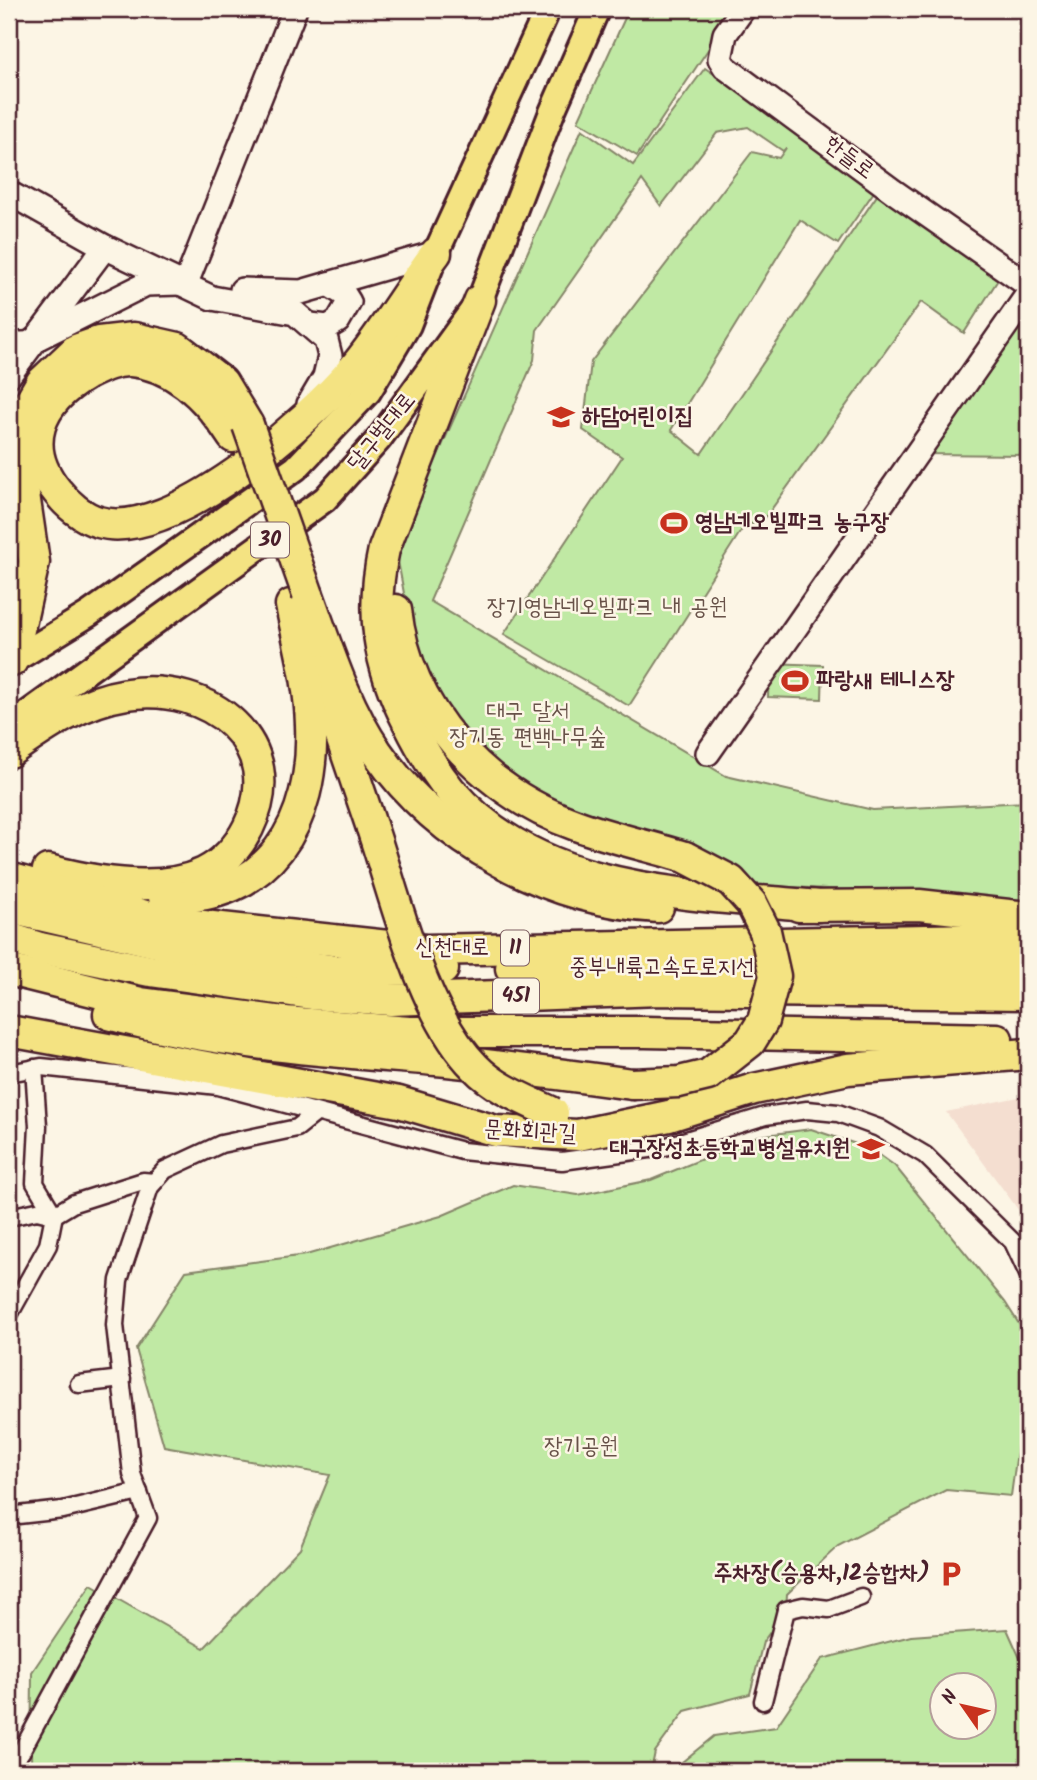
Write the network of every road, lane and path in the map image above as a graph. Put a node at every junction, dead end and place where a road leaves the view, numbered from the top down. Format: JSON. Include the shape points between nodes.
{"nodes":[{"id":1,"x":295,"y":9,"type":"edge"},
{"id":2,"x":548,"y":9,"type":"edge"},
{"id":3,"x":597,"y":9,"type":"edge"},
{"id":4,"x":743,"y":9,"type":"edge"},
{"id":5,"x":9,"y":193,"type":"edge"},
{"id":6,"x":105,"y":247,"type":"junction"},
{"id":7,"x":436,"y":253,"type":"junction"},
{"id":8,"x":186,"y":283,"type":"junction"},
{"id":9,"x":328,"y":284,"type":"junction"},
{"id":10,"x":1028,"y":285,"type":"edge"},
{"id":11,"x":1028,"y":293,"type":"edge"},
{"id":12,"x":480,"y":300,"type":"junction"},
{"id":13,"x":310,"y":325,"type":"junction"},
{"id":14,"x":34,"y":340,"type":"junction"},
{"id":15,"x":9,"y":341,"type":"edge"},
{"id":16,"x":9,"y":375,"type":"edge"},
{"id":17,"x":240,"y":431,"type":"junction"},
{"id":18,"x":283,"y":439,"type":"junction"},
{"id":19,"x":401,"y":508,"type":"junction"},
{"id":20,"x":9,"y":578,"type":"edge"},
{"id":21,"x":299,"y":600,"type":"junction"},
{"id":22,"x":26,"y":603,"type":"junction"},
{"id":23,"x":10,"y":662,"type":"edge"},
{"id":24,"x":9,"y":727,"type":"edge"},
{"id":25,"x":9,"y":751,"type":"edge"},
{"id":26,"x":708,"y":753,"type":"dead end"},
{"id":27,"x":9,"y":860,"type":"edge"},
{"id":28,"x":76,"y":877,"type":"junction"},
{"id":29,"x":9,"y":878,"type":"edge"},
{"id":30,"x":818,"y":906,"type":"junction"},
{"id":31,"x":9,"y":908,"type":"edge"},
{"id":32,"x":1028,"y":917,"type":"edge"},
{"id":33,"x":9,"y":938,"type":"edge"},
{"id":34,"x":1028,"y":938,"type":"edge"},
{"id":35,"x":1028,"y":968,"type":"edge"},
{"id":36,"x":9,"y":970,"type":"edge"},
{"id":37,"x":9,"y":982,"type":"edge"},
{"id":38,"x":1028,"y":994,"type":"edge"},
{"id":39,"x":9,"y":1031,"type":"edge"},
{"id":40,"x":1028,"y":1040,"type":"edge"},
{"id":41,"x":1028,"y":1054,"type":"edge"},
{"id":42,"x":34,"y":1068,"type":"junction"},
{"id":43,"x":9,"y":1073,"type":"edge"},
{"id":44,"x":316,"y":1113,"type":"junction"},
{"id":45,"x":669,"y":1116,"type":"junction"},
{"id":46,"x":155,"y":1182,"type":"junction"},
{"id":47,"x":54,"y":1215,"type":"junction"},
{"id":48,"x":9,"y":1217,"type":"edge"},
{"id":49,"x":1028,"y":1274,"type":"edge"},
{"id":50,"x":9,"y":1315,"type":"edge"},
{"id":51,"x":122,"y":1379,"type":"junction"},
{"id":52,"x":79,"y":1384,"type":"dead end"},
{"id":53,"x":139,"y":1492,"type":"junction"},
{"id":54,"x":9,"y":1517,"type":"edge"},
{"id":55,"x":861,"y":1597,"type":"dead end"},
{"id":56,"x":763,"y":1701,"type":"dead end"},
{"id":57,"x":9,"y":1763,"type":"edge"}],
"edges":[{"from":1,"to":8,"type":"street"},
{"from":2,"to":7,"type":"main road","name":"달구벌대로","number":"30"},
{"from":3,"to":12,"type":"main road","name":"달구벌대로","number":"30"},
{"from":4,"to":10,"type":"street","name":"한들로","via":[[725,34],[720,59],[725,67]]},
{"from":5,"to":6,"type":"street"},
{"from":6,"to":8,"type":"street"},
{"from":6,"to":14,"type":"street"},
{"from":7,"to":9,"type":"street"},
{"from":7,"to":18,"type":"highway","via":[[355,367]]},
{"from":7,"to":23,"type":"main road","name":"달구벌대로","number":"30","via":[[408,325],[368,392],[296,468],[100,606]]},
{"from":8,"to":9,"type":"street","via":[[301,292]]},
{"from":8,"to":13,"type":"street","via":[[212,298],[295,313]]},
{"from":8,"to":14,"type":"street","via":[[146,284]]},
{"from":9,"to":13,"type":"street","via":[[349,302],[345,312],[328,327]]},
{"from":11,"to":26,"type":"street"},
{"from":12,"to":19,"type":"highway"},
{"from":12,"to":24,"type":"main road","name":"달구벌대로","number":"30","via":[[379,439],[325,499]]},
{"from":13,"to":18,"type":"street","via":[[326,340],[330,356],[325,377]]},
{"from":14,"to":15,"type":"street"},
{"from":14,"to":16,"type":"street"},
{"from":17,"to":18,"type":"highway","via":[[162,368],[130,361],[105,365],[62,390],[44,415],[36,450],[42,474],[67,504],[99,523],[144,522],[198,497]]},
{"from":17,"to":21,"type":"highway","bridge":true},
{"from":17,"to":22,"type":"highway","via":[[222,382],[178,348],[134,338],[76,350],[41,383],[24,412],[18,453],[34,562]]},
{"from":19,"to":30,"type":"highway","via":[[375,586],[376,623],[393,693],[426,756],[451,790],[484,822],[566,868],[655,891]]},
{"from":19,"to":37,"type":"highway","bridge":true,"via":[[391,569],[399,636],[425,701],[458,748],[488,777],[525,802],[576,825],[685,857],[731,881],[751,903],[765,931],[775,976],[763,1021],[750,1042],[708,1075],[679,1082],[632,1084],[160,1028]]},
{"from":20,"to":22,"type":"street"},
{"from":21,"to":28,"type":"highway","via":[[310,757],[301,811],[276,854],[243,881],[200,896],[160,897]]},
{"from":21,"to":30,"type":"highway","via":[[376,750],[410,794],[460,836],[509,867],[604,901],[655,908]]},
{"from":21,"to":45,"type":"highway","bridge":true,"via":[[313,657],[427,989],[449,1034],[475,1068],[498,1086],[553,1113],[586,1123]]},
{"from":22,"to":23,"type":"highway"},
{"from":25,"to":28,"type":"highway","via":[[81,707],[149,692],[202,701],[231,721],[248,744],[259,771],[258,801],[244,834],[219,864],[167,883]]},
{"from":27,"to":28,"type":"highway"},
{"from":29,"to":34,"type":"highway","name":"신천대로","number":"11","via":[[167,922],[425,950]]},
{"from":30,"to":32,"type":"highway","via":[[919,905]]},
{"from":31,"to":35,"type":"highway","name":"중부내륙고속도로지선","number":"451","via":[[164,944],[336,971]]},
{"from":33,"to":38,"type":"highway","name":"중부내륙고속도로지선","number":"451","via":[[150,971],[391,1000],[660,990]]},
{"from":36,"to":40,"type":"highway","via":[[141,1003],[409,1032]]},
{"from":39,"to":45,"type":"highway","via":[[400,1102],[496,1131],[578,1135]]},
{"from":41,"to":45,"type":"highway","via":[[848,1069],[754,1088]]},
{"from":42,"to":43,"type":"street","name":"문화회관길"},
{"from":42,"to":44,"type":"street","name":"문화회관길","via":[[218,1086]]},
{"from":42,"to":47,"type":"street","via":[[35,1183]]},
{"from":44,"to":46,"type":"street","via":[[297,1128],[221,1144],[165,1170]]},
{"from":44,"to":49,"type":"street","name":"문화회관길","via":[[462,1151],[562,1161],[664,1147],[765,1116],[838,1113],[879,1128],[925,1155],[1013,1242]]},
{"from":46,"to":47,"type":"street","via":[[142,1181],[74,1203]]},
{"from":46,"to":51,"type":"street","via":[[119,1280],[115,1325]]},
{"from":47,"to":48,"type":"street","via":[[37,1211]]},
{"from":47,"to":50,"type":"street","via":[[48,1245]]},
{"from":51,"to":52,"type":"street"},
{"from":51,"to":53,"type":"street","via":[[132,1474]]},
{"from":53,"to":54,"type":"street"},
{"from":53,"to":57,"type":"street","via":[[148,1518],[137,1542],[21,1752]]},
{"from":55,"to":56,"type":"street","via":[[829,1609],[803,1606],[786,1610]]}]}
